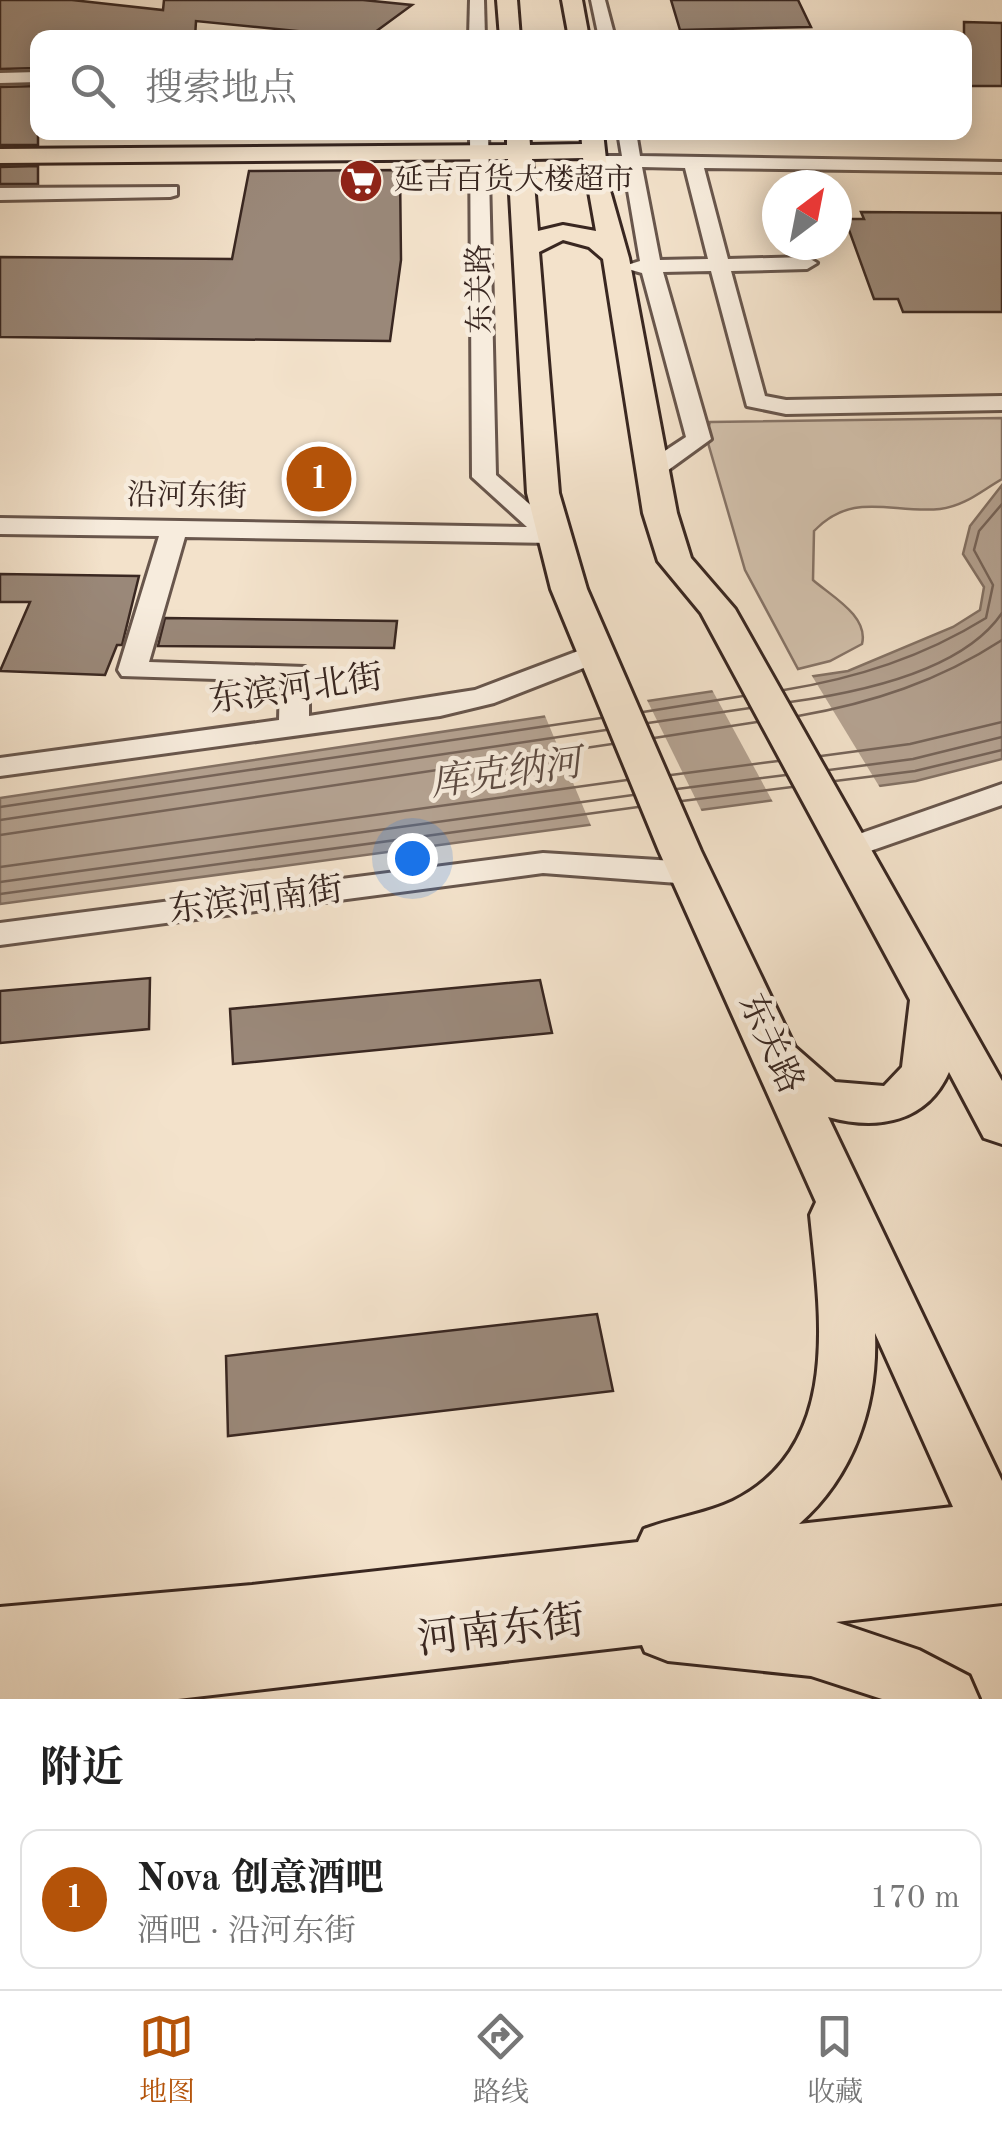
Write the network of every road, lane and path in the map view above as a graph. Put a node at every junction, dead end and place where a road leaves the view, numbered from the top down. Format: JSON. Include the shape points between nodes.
{"nodes":[{"id":1,"x":476,"y":0,"type":"edge"},
{"id":2,"x":507,"y":0,"type":"edge"},
{"id":3,"x":572,"y":0,"type":"edge"},
{"id":4,"x":598,"y":0,"type":"edge"},
{"id":5,"x":477,"y":30,"type":"edge"},
{"id":6,"x":509,"y":30,"type":"edge"},
{"id":7,"x":578,"y":30,"type":"edge"},
{"id":8,"x":605,"y":30,"type":"edge"},
{"id":9,"x":0,"y":78,"type":"edge"},
{"id":10,"x":30,"y":78,"type":"edge"},
{"id":11,"x":628,"y":140,"type":"edge"},
{"id":12,"x":479,"y":143,"type":"edge"},
{"id":13,"x":518,"y":143,"type":"edge"},
{"id":14,"x":593,"y":147,"type":"edge"},
{"id":15,"x":0,"y":153,"type":"edge"},
{"id":16,"x":631,"y":162,"type":"junction"},
{"id":17,"x":693,"y":162,"type":"junction"},
{"id":18,"x":1002,"y":167,"type":"edge"},
{"id":19,"x":170,"y":191,"type":"dead end"},
{"id":20,"x":0,"y":194,"type":"edge"},
{"id":21,"x":526,"y":254,"type":"junction"},
{"id":22,"x":616,"y":262,"type":"junction"},
{"id":23,"x":807,"y":264,"type":"dead end"},
{"id":24,"x":718,"y":265,"type":"junction"},
{"id":25,"x":651,"y":266,"type":"junction"},
{"id":26,"x":1002,"y":404,"type":"edge"},
{"id":27,"x":650,"y":471,"type":"junction"},
{"id":28,"x":0,"y":526,"type":"edge"},
{"id":29,"x":174,"y":529,"type":"junction"},
{"id":30,"x":552,"y":535,"type":"junction"},
{"id":31,"x":596,"y":660,"type":"junction"},
{"id":32,"x":294,"y":729,"type":"junction"},
{"id":33,"x":0,"y":767,"type":"edge"},
{"id":34,"x":1002,"y":794,"type":"edge"},
{"id":35,"x":840,"y":832,"type":"junction"},
{"id":36,"x":685,"y":862,"type":"junction"},
{"id":37,"x":0,"y":934,"type":"edge"},
{"id":38,"x":932,"y":998,"type":"junction"},
{"id":39,"x":767,"y":1038,"type":"junction"},
{"id":40,"x":1002,"y":1125,"type":"edge"},
{"id":41,"x":832,"y":1180,"type":"junction"},
{"id":42,"x":1000,"y":1545,"type":"edge"},
{"id":43,"x":580,"y":1600,"type":"junction"},
{"id":44,"x":0,"y":1637,"type":"edge"},
{"id":45,"x":255,"y":1658,"type":"edge"},
{"id":46,"x":0,"y":1688,"type":"edge"},
{"id":47,"x":946,"y":1699,"type":"edge"}],
"edges":[{"from":1,"to":5,"type":"street"},
{"from":2,"to":6,"type":"main road"},
{"from":3,"to":7,"type":"main road"},
{"from":4,"to":8,"type":"street"},
{"from":9,"to":10,"type":"street"},
{"from":11,"to":16,"type":"street"},
{"from":12,"to":13,"type":"main road"},
{"from":12,"to":15,"type":"main road"},
{"from":12,"to":30,"type":"street","name":"东关路","via":[[484,477]]},
{"from":13,"to":14,"type":"main road"},
{"from":13,"to":21,"type":"main road","name":"东关路"},
{"from":14,"to":16,"type":"street"},
{"from":14,"to":22,"type":"main road"},
{"from":16,"to":17,"type":"street"},
{"from":16,"to":25,"type":"street"},
{"from":17,"to":18,"type":"street"},
{"from":17,"to":24,"type":"street"},
{"from":19,"to":20,"type":"street"},
{"from":21,"to":22,"type":"main road","via":[[542,237],[576,234],[606,243]]},
{"from":21,"to":30,"type":"main road","name":"东关路","via":[[543,493]]},
{"from":22,"to":25,"type":"street"},
{"from":22,"to":27,"type":"main road"},
{"from":23,"to":24,"type":"street"},
{"from":24,"to":25,"type":"street"},
{"from":24,"to":26,"type":"street","via":[[751,397],[761,404]]},
{"from":25,"to":27,"type":"street","via":[[699,438]]},
{"from":27,"to":35,"type":"main road","via":[[674,561],[716,608]]},
{"from":28,"to":29,"type":"street","name":"沿河东街"},
{"from":29,"to":30,"type":"street","name":"沿河东街"},
{"from":29,"to":32,"type":"street","via":[[132,670],[295,673]]},
{"from":30,"to":31,"type":"main road","name":"东关路"},
{"from":31,"to":32,"type":"street","name":"东滨河北街","via":[[484,697]]},
{"from":31,"to":36,"type":"main road","name":"东关路"},
{"from":32,"to":33,"type":"street","name":"东滨河北街"},
{"from":34,"to":35,"type":"street"},
{"from":35,"to":38,"type":"main road"},
{"from":36,"to":37,"type":"street","name":"东滨河南街","via":[[543,863]]},
{"from":36,"to":39,"type":"main road","name":"东关路"},
{"from":38,"to":39,"type":"main road","via":[[924,1074],[888,1103],[855,1105],[822,1096],[804,1085]]},
{"from":38,"to":40,"type":"main road"},
{"from":39,"to":41,"type":"main road","name":"东关路"},
{"from":41,"to":42,"type":"main road","name":"东关路"},
{"from":41,"to":43,"type":"main road","via":[[850,1356],[843,1409],[828,1450],[793,1492],[756,1520]]},
{"from":42,"to":43,"type":"main road","name":"河南东街"},
{"from":43,"to":45,"type":"main road","name":"河南东街"},
{"from":43,"to":47,"type":"main road","via":[[811,1645],[896,1672]]},
{"from":44,"to":45,"type":"main road","name":"河南东街"},
{"from":45,"to":46,"type":"main road","name":"河南东街"}]}
